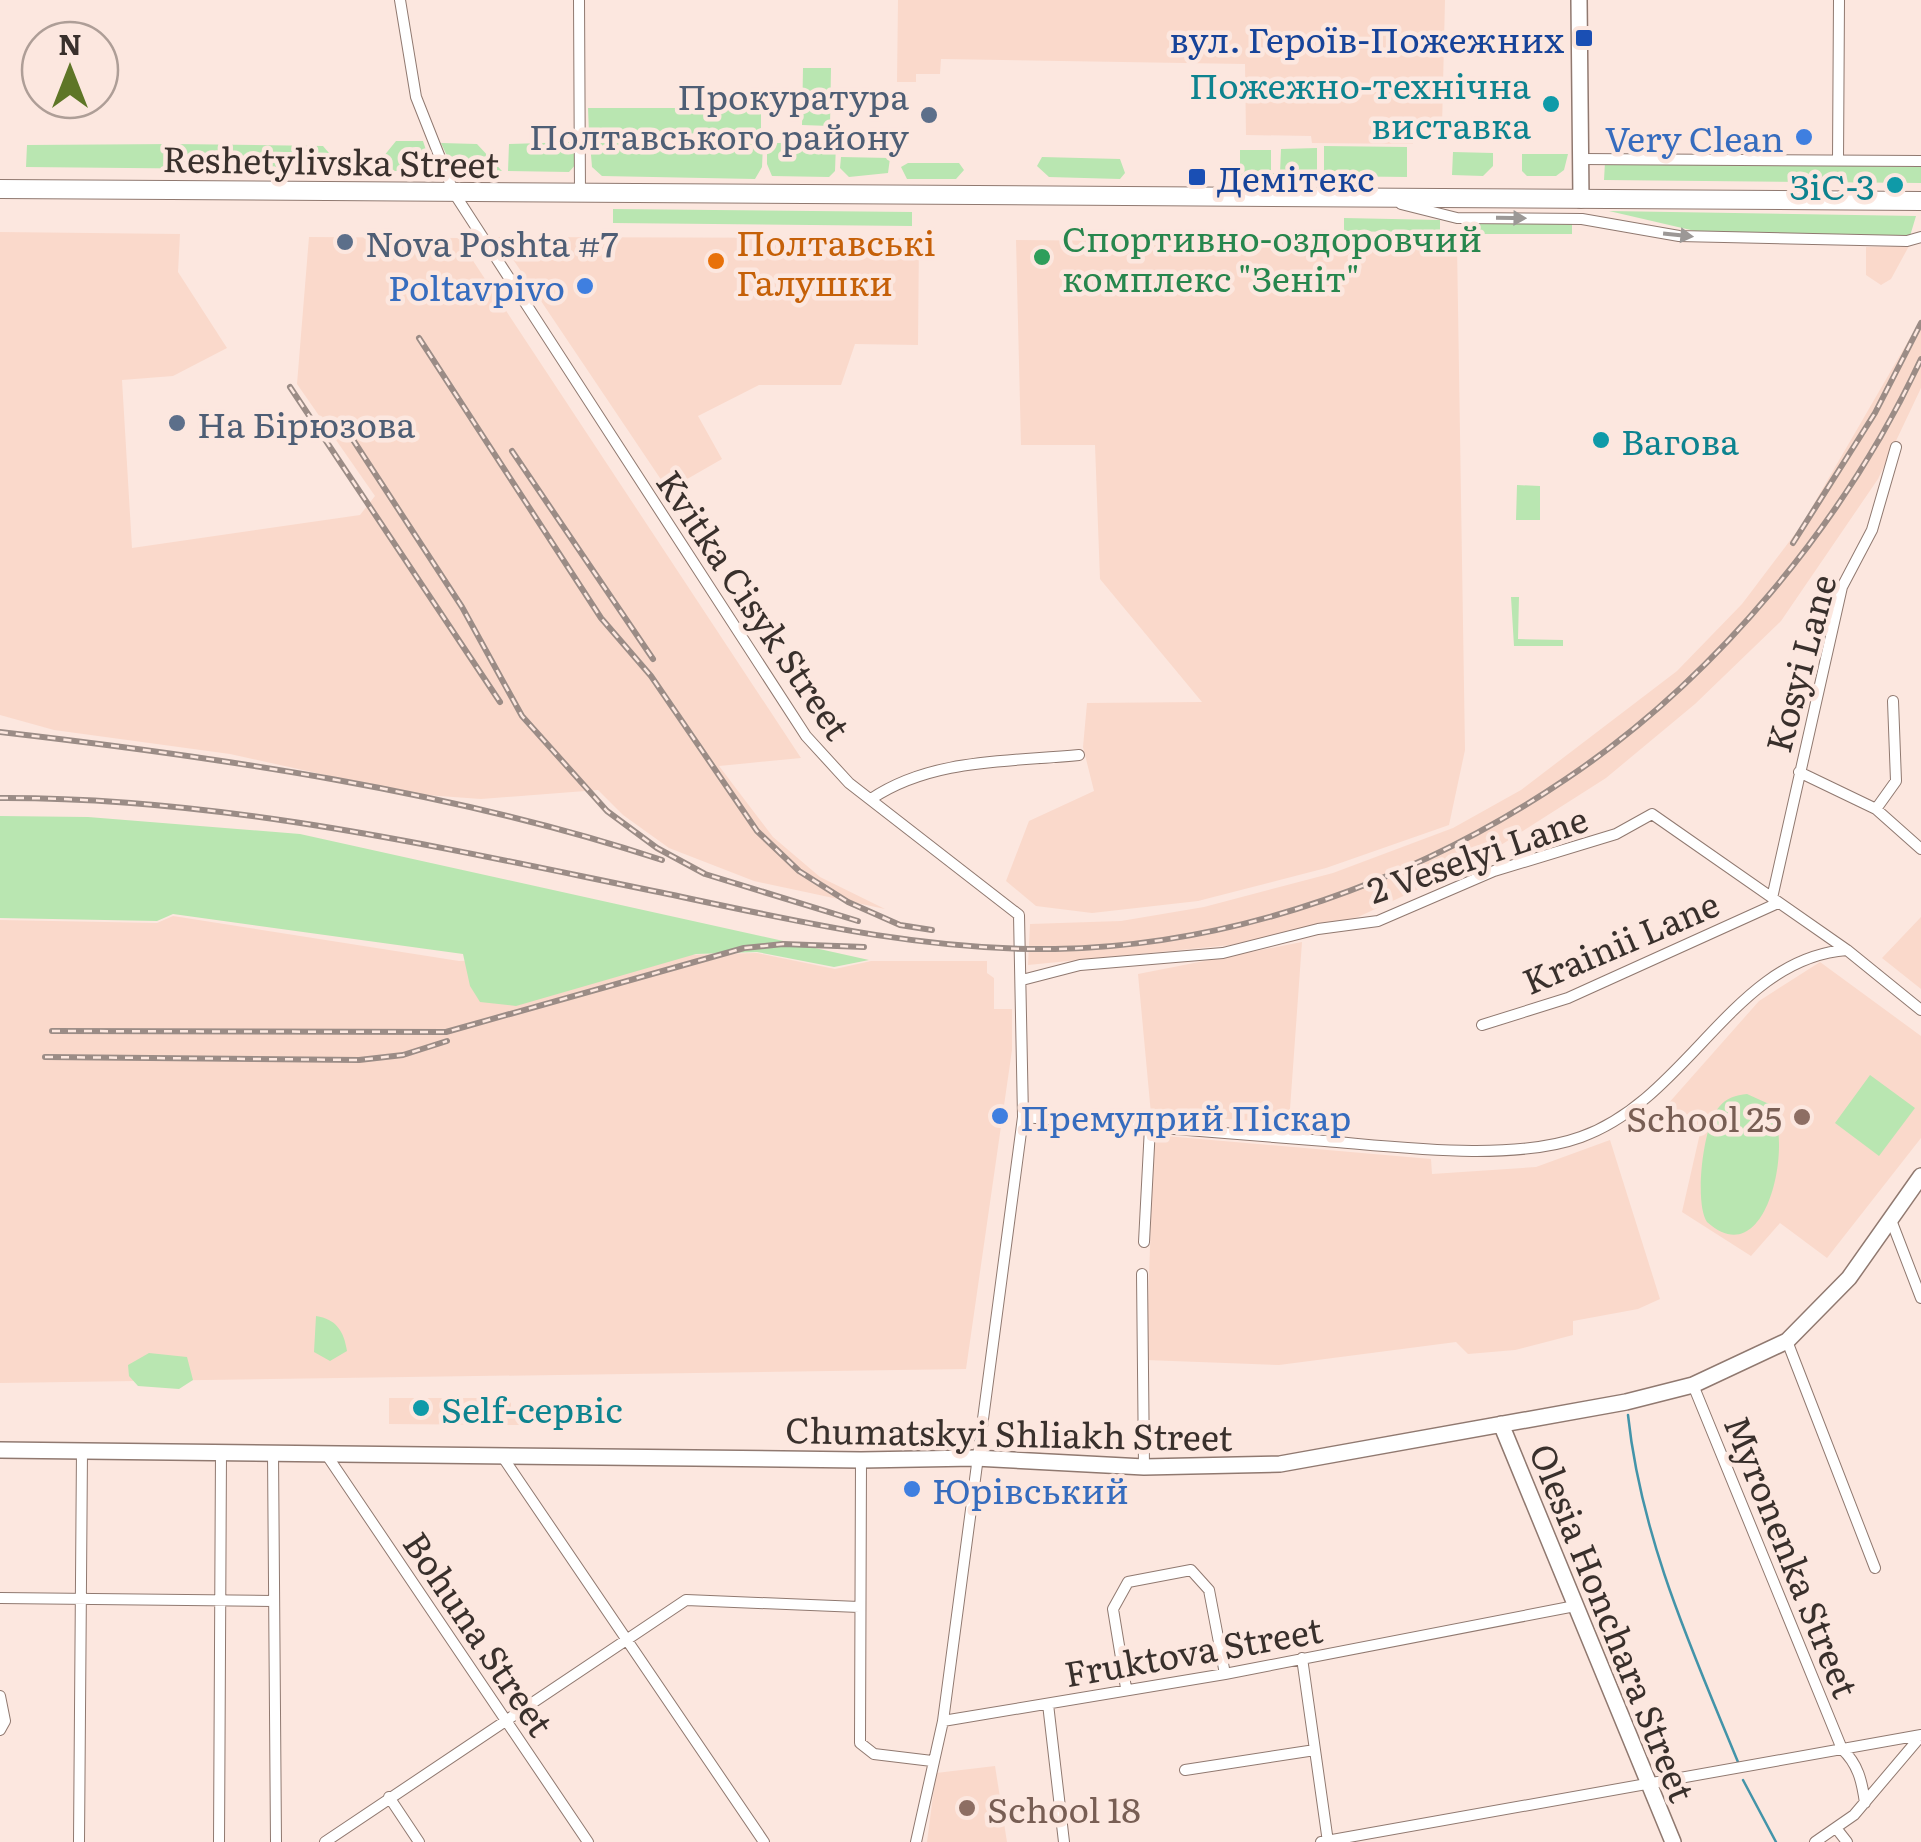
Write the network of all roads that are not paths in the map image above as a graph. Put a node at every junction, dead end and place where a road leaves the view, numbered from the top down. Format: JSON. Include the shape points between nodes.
{"nodes":[{"id":1,"x":400,"y":0,"type":"edge"},
{"id":2,"x":579,"y":0,"type":"edge"},
{"id":3,"x":1579,"y":0,"type":"edge"},
{"id":4,"x":1838,"y":0,"type":"edge"},
{"id":5,"x":1581,"y":159,"type":"junction"},
{"id":6,"x":1838,"y":160,"type":"junction"},
{"id":7,"x":1921,"y":161,"type":"edge"},
{"id":8,"x":0,"y":189,"type":"edge"},
{"id":9,"x":454,"y":193,"type":"junction"},
{"id":10,"x":580,"y":194,"type":"junction"},
{"id":11,"x":1381,"y":200,"type":"junction"},
{"id":12,"x":1581,"y":200,"type":"junction"},
{"id":13,"x":1921,"y":201,"type":"edge"},
{"id":14,"x":1582,"y":220,"type":"junction"},
{"id":15,"x":1921,"y":237,"type":"edge"},
{"id":16,"x":1896,"y":447,"type":"dead end"},
{"id":17,"x":1893,"y":701,"type":"dead end"},
{"id":18,"x":1079,"y":755,"type":"dead end"},
{"id":19,"x":1798,"y":772,"type":"junction"},
{"id":20,"x":871,"y":800,"type":"junction"},
{"id":21,"x":1876,"y":810,"type":"junction"},
{"id":22,"x":1921,"y":848,"type":"edge"},
{"id":23,"x":1775,"y":900,"type":"junction"},
{"id":24,"x":1847,"y":950,"type":"junction"},
{"id":25,"x":1022,"y":980,"type":"junction"},
{"id":26,"x":1921,"y":1010,"type":"edge"},
{"id":27,"x":1482,"y":1025,"type":"dead end"},
{"id":28,"x":1023,"y":1117,"type":"junction"},
{"id":29,"x":1150,"y":1127,"type":"junction"},
{"id":30,"x":1921,"y":1176,"type":"edge"},
{"id":31,"x":1891,"y":1220,"type":"junction"},
{"id":32,"x":1144,"y":1242,"type":"dead end"},
{"id":33,"x":1142,"y":1274,"type":"dead end"},
{"id":34,"x":1921,"y":1297,"type":"edge"},
{"id":35,"x":1787,"y":1341,"type":"junction"},
{"id":36,"x":1693,"y":1384,"type":"junction"},
{"id":37,"x":1500,"y":1424,"type":"junction"},
{"id":38,"x":0,"y":1450,"type":"edge"},
{"id":39,"x":82,"y":1450,"type":"junction"},
{"id":40,"x":222,"y":1452,"type":"junction"},
{"id":41,"x":273,"y":1454,"type":"junction"},
{"id":42,"x":326,"y":1454,"type":"junction"},
{"id":43,"x":502,"y":1456,"type":"junction"},
{"id":44,"x":975,"y":1458,"type":"junction"},
{"id":45,"x":861,"y":1460,"type":"junction"},
{"id":46,"x":1144,"y":1467,"type":"junction"},
{"id":47,"x":1875,"y":1568,"type":"dead end"},
{"id":48,"x":0,"y":1598,"type":"edge"},
{"id":49,"x":81,"y":1599,"type":"junction"},
{"id":50,"x":220,"y":1601,"type":"junction"},
{"id":51,"x":273,"y":1602,"type":"junction"},
{"id":52,"x":1575,"y":1606,"type":"junction"},
{"id":53,"x":859,"y":1607,"type":"junction"},
{"id":54,"x":625,"y":1640,"type":"junction"},
{"id":55,"x":1302,"y":1658,"type":"junction"},
{"id":56,"x":1224,"y":1674,"type":"junction"},
{"id":57,"x":1126,"y":1688,"type":"junction"},
{"id":58,"x":0,"y":1696,"type":"edge"},
{"id":59,"x":1048,"y":1704,"type":"junction"},
{"id":60,"x":505,"y":1720,"type":"junction"},
{"id":61,"x":943,"y":1720,"type":"junction"},
{"id":62,"x":0,"y":1730,"type":"edge"},
{"id":63,"x":1921,"y":1736,"type":"edge"},
{"id":64,"x":1842,"y":1748,"type":"junction"},
{"id":65,"x":1315,"y":1750,"type":"junction"},
{"id":66,"x":932,"y":1761,"type":"junction"},
{"id":67,"x":1185,"y":1770,"type":"dead end"},
{"id":68,"x":1648,"y":1782,"type":"junction"},
{"id":69,"x":389,"y":1797,"type":"junction"},
{"id":70,"x":1864,"y":1802,"type":"junction"},
{"id":71,"x":1836,"y":1828,"type":"junction"},
{"id":72,"x":1326,"y":1841,"type":"edge"},
{"id":73,"x":79,"y":1842,"type":"edge"},
{"id":74,"x":219,"y":1842,"type":"edge"},
{"id":75,"x":276,"y":1842,"type":"edge"},
{"id":76,"x":325,"y":1842,"type":"edge"},
{"id":77,"x":419,"y":1842,"type":"edge"},
{"id":78,"x":588,"y":1842,"type":"edge"},
{"id":79,"x":764,"y":1842,"type":"edge"},
{"id":80,"x":916,"y":1842,"type":"edge"},
{"id":81,"x":1064,"y":1842,"type":"edge"},
{"id":82,"x":1673,"y":1842,"type":"edge"},
{"id":83,"x":1815,"y":1842,"type":"edge"},
{"id":84,"x":1847,"y":1842,"type":"edge"}],
"edges":[{"from":1,"to":9,"type":"street","name":"Kvitka Cisyk Street","via":[[416,97]]},
{"from":2,"to":10,"type":"street"},
{"from":3,"to":5,"type":"main road"},
{"from":4,"to":6,"type":"street"},
{"from":5,"to":6,"type":"street"},
{"from":5,"to":12,"type":"main road"},
{"from":6,"to":7,"type":"street"},
{"from":8,"to":9,"type":"main road","name":"Reshetylivska Street"},
{"from":9,"to":10,"type":"main road","name":"Reshetylivska Street"},
{"from":9,"to":20,"type":"street","name":"Kvitka Cisyk Street","via":[[806,736]]},
{"from":10,"to":11,"type":"main road","name":"Reshetylivska Street"},
{"from":11,"to":12,"type":"main road","name":"Reshetylivska Street"},
{"from":11,"to":14,"type":"street","one_way":true,"via":[[1457,218]]},
{"from":12,"to":13,"type":"main road","name":"Reshetylivska Street"},
{"from":12,"to":14,"type":"street"},
{"from":14,"to":15,"type":"street","one_way":true,"via":[[1709,238]]},
{"from":16,"to":19,"type":"street","name":"Kosyi Lane","via":[[1872,530],[1842,587]]},
{"from":17,"to":21,"type":"street","via":[[1896,781]]},
{"from":18,"to":20,"type":"street","via":[[932,769]]},
{"from":19,"to":21,"type":"street"},
{"from":19,"to":23,"type":"street","name":"Kosyi Lane"},
{"from":20,"to":25,"type":"street","name":"Kvitka Cisyk Street","via":[[1017,910]]},
{"from":21,"to":22,"type":"street"},
{"from":23,"to":24,"type":"street"},
{"from":23,"to":25,"type":"street","name":"2 Veselyi Lane","via":[[1652,814],[1616,834],[1494,871],[1378,920],[1223,953],[1080,965]]},
{"from":23,"to":27,"type":"street","name":"Krainii Lane","via":[[1568,998]]},
{"from":24,"to":26,"type":"street"},
{"from":24,"to":29,"type":"street","via":[[1808,957],[1772,978],[1632,1114],[1579,1138],[1532,1148],[1422,1149]]},
{"from":25,"to":28,"type":"street","name":"Kvitka Cisyk Street"},
{"from":28,"to":29,"type":"street"},
{"from":28,"to":44,"type":"street","name":"Kvitka Cisyk Street"},
{"from":29,"to":32,"type":"street"},
{"from":30,"to":31,"type":"main road","name":"Chumatskyi Shliakh Street"},
{"from":31,"to":34,"type":"street"},
{"from":31,"to":35,"type":"main road","name":"Chumatskyi Shliakh Street","via":[[1849,1278]]},
{"from":33,"to":46,"type":"street"},
{"from":35,"to":36,"type":"main road","name":"Chumatskyi Shliakh Street"},
{"from":35,"to":47,"type":"street"},
{"from":36,"to":37,"type":"main road","name":"Chumatskyi Shliakh Street"},
{"from":36,"to":64,"type":"street","name":"Myronenka Street"},
{"from":37,"to":46,"type":"main road","name":"Chumatskyi Shliakh Street","via":[[1280,1464]]},
{"from":37,"to":52,"type":"main road","name":"Olesia Honchara Street"},
{"from":38,"to":39,"type":"main road","name":"Chumatskyi Shliakh Street"},
{"from":39,"to":40,"type":"main road","name":"Chumatskyi Shliakh Street"},
{"from":39,"to":49,"type":"street"},
{"from":40,"to":41,"type":"main road","name":"Chumatskyi Shliakh Street"},
{"from":40,"to":50,"type":"street"},
{"from":41,"to":42,"type":"main road","name":"Chumatskyi Shliakh Street"},
{"from":41,"to":51,"type":"street"},
{"from":42,"to":43,"type":"main road","name":"Chumatskyi Shliakh Street"},
{"from":42,"to":60,"type":"street","name":"Bohuna Street"},
{"from":43,"to":45,"type":"main road","name":"Chumatskyi Shliakh Street"},
{"from":43,"to":54,"type":"street"},
{"from":44,"to":45,"type":"main road","name":"Chumatskyi Shliakh Street"},
{"from":44,"to":46,"type":"main road","name":"Chumatskyi Shliakh Street"},
{"from":44,"to":61,"type":"street","name":"Kvitka Cisyk Street"},
{"from":45,"to":53,"type":"street"},
{"from":48,"to":49,"type":"street"},
{"from":49,"to":50,"type":"street"},
{"from":49,"to":73,"type":"street"},
{"from":50,"to":51,"type":"street"},
{"from":50,"to":74,"type":"street"},
{"from":51,"to":75,"type":"street"},
{"from":52,"to":55,"type":"street","name":"Fruktova Street"},
{"from":52,"to":68,"type":"main road","name":"Olesia Honchara Street"},
{"from":53,"to":54,"type":"street","via":[[686,1600]]},
{"from":53,"to":66,"type":"street","via":[[860,1743],[874,1754]]},
{"from":54,"to":60,"type":"street"},
{"from":54,"to":79,"type":"street"},
{"from":55,"to":56,"type":"street","name":"Fruktova Street"},
{"from":55,"to":65,"type":"street"},
{"from":56,"to":57,"type":"street","name":"Fruktova Street"},
{"from":56,"to":57,"type":"street","via":[[1209,1590],[1191,1570],[1128,1582],[1113,1610]]},
{"from":57,"to":59,"type":"street","name":"Fruktova Street"},
{"from":58,"to":62,"type":"street"},
{"from":59,"to":61,"type":"street","name":"Fruktova Street"},
{"from":59,"to":81,"type":"street"},
{"from":60,"to":69,"type":"street"},
{"from":60,"to":78,"type":"street","name":"Bohuna Street"},
{"from":61,"to":66,"type":"street"},
{"from":63,"to":64,"type":"street"},
{"from":63,"to":70,"type":"street"},
{"from":64,"to":68,"type":"street"},
{"from":64,"to":70,"type":"street","name":"Myronenka Street","via":[[1862,1781]]},
{"from":65,"to":67,"type":"street"},
{"from":65,"to":72,"type":"street"},
{"from":66,"to":80,"type":"street"},
{"from":68,"to":72,"type":"street"},
{"from":68,"to":82,"type":"main road","name":"Olesia Honchara Street"},
{"from":69,"to":76,"type":"street"},
{"from":69,"to":77,"type":"street"},
{"from":70,"to":71,"type":"street"},
{"from":71,"to":83,"type":"street"},
{"from":71,"to":84,"type":"street"}]}
